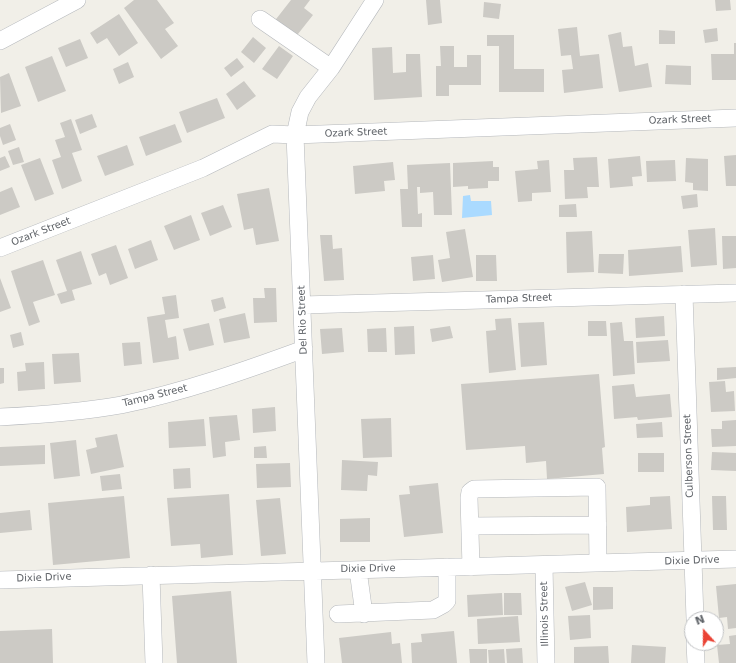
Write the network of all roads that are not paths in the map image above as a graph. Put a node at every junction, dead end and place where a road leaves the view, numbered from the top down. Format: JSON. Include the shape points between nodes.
{"nodes":[{"id":1,"x":77,"y":0,"type":"edge"},
{"id":2,"x":375,"y":0,"type":"edge"},
{"id":3,"x":260,"y":19,"type":"dead end"},
{"id":4,"x":0,"y":41,"type":"edge"},
{"id":5,"x":331,"y":68,"type":"junction"},
{"id":6,"x":736,"y":118,"type":"edge"},
{"id":7,"x":295,"y":135,"type":"junction"},
{"id":8,"x":0,"y":248,"type":"edge"},
{"id":9,"x":736,"y":293,"type":"edge"},
{"id":10,"x":684,"y":294,"type":"junction"},
{"id":11,"x":302,"y":305,"type":"junction"},
{"id":12,"x":304,"y":350,"type":"junction"},
{"id":13,"x":0,"y":417,"type":"edge"},
{"id":14,"x":598,"y":525,"type":"junction"},
{"id":15,"x":470,"y":526,"type":"junction"},
{"id":16,"x":736,"y":560,"type":"edge"},
{"id":17,"x":693,"y":561,"type":"junction"},
{"id":18,"x":598,"y":563,"type":"junction"},
{"id":19,"x":544,"y":565,"type":"junction"},
{"id":20,"x":448,"y":567,"type":"junction"},
{"id":21,"x":471,"y":567,"type":"junction"},
{"id":22,"x":358,"y":570,"type":"junction"},
{"id":23,"x":313,"y":571,"type":"junction"},
{"id":24,"x":150,"y":575,"type":"junction"},
{"id":25,"x":0,"y":580,"type":"edge"},
{"id":26,"x":694,"y":611,"type":"edge"},
{"id":27,"x":338,"y":614,"type":"dead end"},
{"id":28,"x":364,"y":614,"type":"junction"},
{"id":29,"x":695,"y":651,"type":"edge"},
{"id":30,"x":154,"y":663,"type":"edge"},
{"id":31,"x":316,"y":663,"type":"edge"},
{"id":32,"x":546,"y":663,"type":"edge"},
{"id":33,"x":696,"y":663,"type":"edge"}],
"edges":[{"from":1,"to":4,"type":"street"},
{"from":2,"to":5,"type":"street","name":"Del Rio Street"},
{"from":3,"to":5,"type":"street"},
{"from":5,"to":7,"type":"street","name":"Del Rio Street","via":[[308,97],[300,112]]},
{"from":6,"to":7,"type":"street","name":"Ozark Street"},
{"from":7,"to":8,"type":"street","name":"Ozark Street","via":[[272,134],[203,168]]},
{"from":7,"to":11,"type":"street","name":"Del Rio Street"},
{"from":9,"to":10,"type":"street","name":"Tampa Street"},
{"from":10,"to":11,"type":"street","name":"Tampa Street"},
{"from":10,"to":17,"type":"street","name":"Culberson Street"},
{"from":11,"to":12,"type":"street","name":"Del Rio Street"},
{"from":12,"to":13,"type":"street","name":"Tampa Street","via":[[206,383],[128,403],[81,411]]},
{"from":12,"to":23,"type":"street","name":"Del Rio Street"},
{"from":14,"to":15,"type":"street"},
{"from":14,"to":15,"type":"street","via":[[597,487],[474,489],[470,492],[469,498]]},
{"from":14,"to":18,"type":"street"},
{"from":15,"to":21,"type":"street"},
{"from":16,"to":17,"type":"street","name":"Dixie Drive"},
{"from":17,"to":18,"type":"street","name":"Dixie Drive"},
{"from":17,"to":26,"type":"street","name":"Culberson Street"},
{"from":18,"to":19,"type":"street","name":"Dixie Drive"},
{"from":19,"to":21,"type":"street","name":"Dixie Drive"},
{"from":19,"to":32,"type":"street","name":"Illinois Street"},
{"from":20,"to":21,"type":"street","name":"Dixie Drive"},
{"from":20,"to":22,"type":"street","name":"Dixie Drive"},
{"from":20,"to":28,"type":"street","via":[[447,601],[440,607],[432,610]]},
{"from":22,"to":23,"type":"street","name":"Dixie Drive"},
{"from":22,"to":28,"type":"street"},
{"from":23,"to":24,"type":"street","name":"Dixie Drive"},
{"from":23,"to":31,"type":"street","name":"Del Rio Street"},
{"from":24,"to":25,"type":"street","name":"Dixie Drive"},
{"from":24,"to":30,"type":"street"},
{"from":27,"to":28,"type":"street"},
{"from":29,"to":33,"type":"street"}]}
